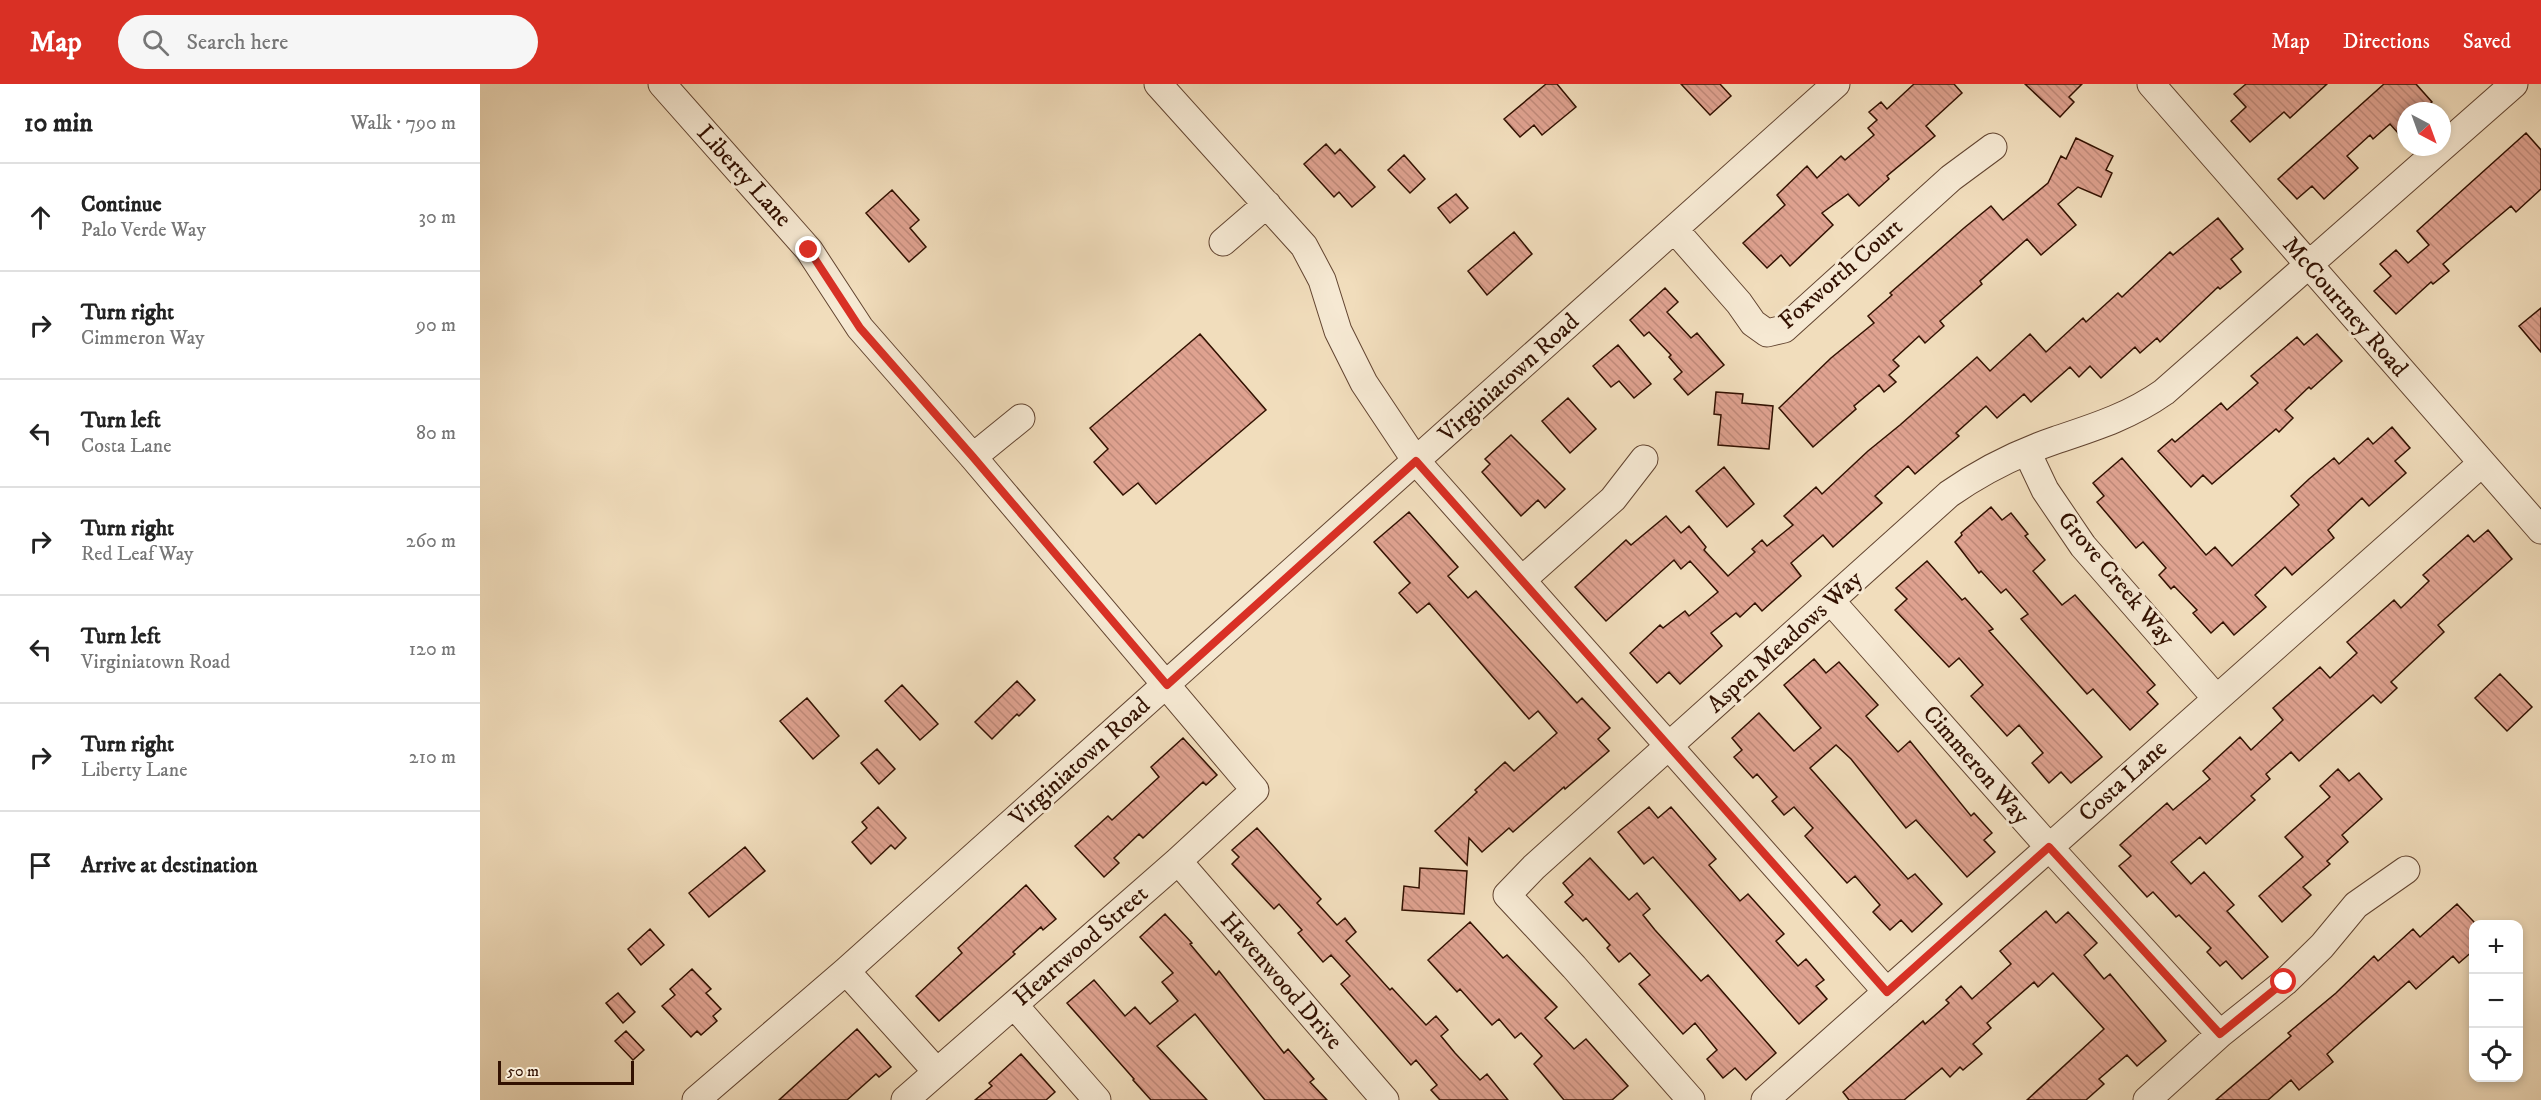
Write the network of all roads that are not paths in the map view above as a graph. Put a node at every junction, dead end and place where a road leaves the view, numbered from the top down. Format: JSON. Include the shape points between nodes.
{"nodes":[{"id":1,"x":662,"y":84,"type":"edge"},
{"id":2,"x":1158,"y":84,"type":"edge"},
{"id":3,"x":1836,"y":84,"type":"edge"},
{"id":4,"x":2514,"y":84,"type":"edge"},
{"id":5,"x":2164,"y":89,"type":"edge"},
{"id":6,"x":1993,"y":147,"type":"dead end"},
{"id":7,"x":1267,"y":204,"type":"junction"},
{"id":8,"x":1675,"y":230,"type":"junction"},
{"id":9,"x":1223,"y":242,"type":"dead end"},
{"id":10,"x":2309,"y":266,"type":"junction"},
{"id":11,"x":1021,"y":418,"type":"dead end"},
{"id":12,"x":2027,"y":452,"type":"junction"},
{"id":13,"x":973,"y":457,"type":"junction"},
{"id":14,"x":1644,"y":459,"type":"dead end"},
{"id":15,"x":1416,"y":461,"type":"junction"},
{"id":16,"x":2482,"y":463,"type":"junction"},
{"id":17,"x":2541,"y":530,"type":"edge"},
{"id":18,"x":1522,"y":580,"type":"junction"},
{"id":19,"x":1831,"y":601,"type":"junction"},
{"id":20,"x":1167,"y":685,"type":"junction"},
{"id":21,"x":2216,"y":698,"type":"junction"},
{"id":22,"x":1670,"y":747,"type":"junction"},
{"id":23,"x":1255,"y":790,"type":"joint"},
{"id":24,"x":2049,"y":847,"type":"junction"},
{"id":25,"x":1178,"y":861,"type":"junction"},
{"id":26,"x":2406,"y":870,"type":"dead end"},
{"id":27,"x":846,"y":972,"type":"junction"},
{"id":28,"x":1887,"y":992,"type":"junction"},
{"id":29,"x":1014,"y":1005,"type":"junction"},
{"id":30,"x":2220,"y":1034,"type":"junction"},
{"id":31,"x":937,"y":1072,"type":"junction"},
{"id":32,"x":696,"y":1100,"type":"edge"},
{"id":33,"x":905,"y":1100,"type":"edge"},
{"id":34,"x":1097,"y":1100,"type":"edge"},
{"id":35,"x":1385,"y":1100,"type":"edge"},
{"id":36,"x":1691,"y":1100,"type":"edge"},
{"id":37,"x":1765,"y":1100,"type":"edge"},
{"id":38,"x":2147,"y":1100,"type":"edge"}],
"edges":[{"from":1,"to":13,"type":"street","name":"Liberty Lane","via":[[809,250],[860,328]]},
{"from":2,"to":7,"type":"street"},
{"from":3,"to":8,"type":"street","name":"Virginiatown Road"},
{"from":4,"to":10,"type":"street","name":"Aspen Meadows Way"},
{"from":5,"to":10,"type":"street","name":"McCourtney Road"},
{"from":6,"to":8,"type":"street","name":"Foxworth Court","via":[[1951,178],[1784,329],[1767,333],[1753,323]]},
{"from":7,"to":9,"type":"street"},
{"from":7,"to":15,"type":"street","via":[[1304,246],[1364,383]]},
{"from":8,"to":15,"type":"street","name":"Virginiatown Road"},
{"from":10,"to":12,"type":"street","name":"Aspen Meadows Way","via":[[2191,370],[2141,408]]},
{"from":10,"to":16,"type":"street","name":"McCourtney Road"},
{"from":11,"to":13,"type":"street"},
{"from":12,"to":19,"type":"street","name":"Aspen Meadows Way","via":[[1972,477],[1949,494]]},
{"from":12,"to":21,"type":"street","name":"Grove Creek Way","via":[[2045,490],[2083,546]]},
{"from":13,"to":20,"type":"street","name":"Liberty Lane"},
{"from":14,"to":18,"type":"street","via":[[1613,499]]},
{"from":15,"to":18,"type":"street"},
{"from":15,"to":20,"type":"street","name":"Virginiatown Road"},
{"from":16,"to":17,"type":"street","name":"McCourtney Road"},
{"from":16,"to":21,"type":"street","name":"Costa Lane"},
{"from":18,"to":22,"type":"street"},
{"from":19,"to":22,"type":"street","name":"Aspen Meadows Way"},
{"from":19,"to":24,"type":"street","name":"Cimmeron Way"},
{"from":20,"to":23,"type":"street","name":"Liberty Lane"},
{"from":20,"to":27,"type":"street","name":"Virginiatown Road"},
{"from":21,"to":24,"type":"street","name":"Costa Lane"},
{"from":22,"to":28,"type":"street"},
{"from":22,"to":36,"type":"street","name":"Aspen Meadows Way","via":[[1507,895]]},
{"from":23,"to":25,"type":"street","name":"Heartwood Street"},
{"from":24,"to":28,"type":"street","name":"Costa Lane"},
{"from":24,"to":30,"type":"street","name":"Cimmeron Way"},
{"from":25,"to":29,"type":"street","name":"Heartwood Street"},
{"from":25,"to":35,"type":"street","name":"Havenwood Drive"},
{"from":26,"to":30,"type":"street","via":[[2356,905],[2322,946]]},
{"from":27,"to":31,"type":"street"},
{"from":27,"to":32,"type":"street","name":"Virginiatown Road"},
{"from":28,"to":37,"type":"street","name":"Costa Lane"},
{"from":29,"to":31,"type":"street","name":"Heartwood Street"},
{"from":29,"to":34,"type":"street"},
{"from":30,"to":38,"type":"street"},
{"from":31,"to":33,"type":"street","name":"Heartwood Street"}]}
